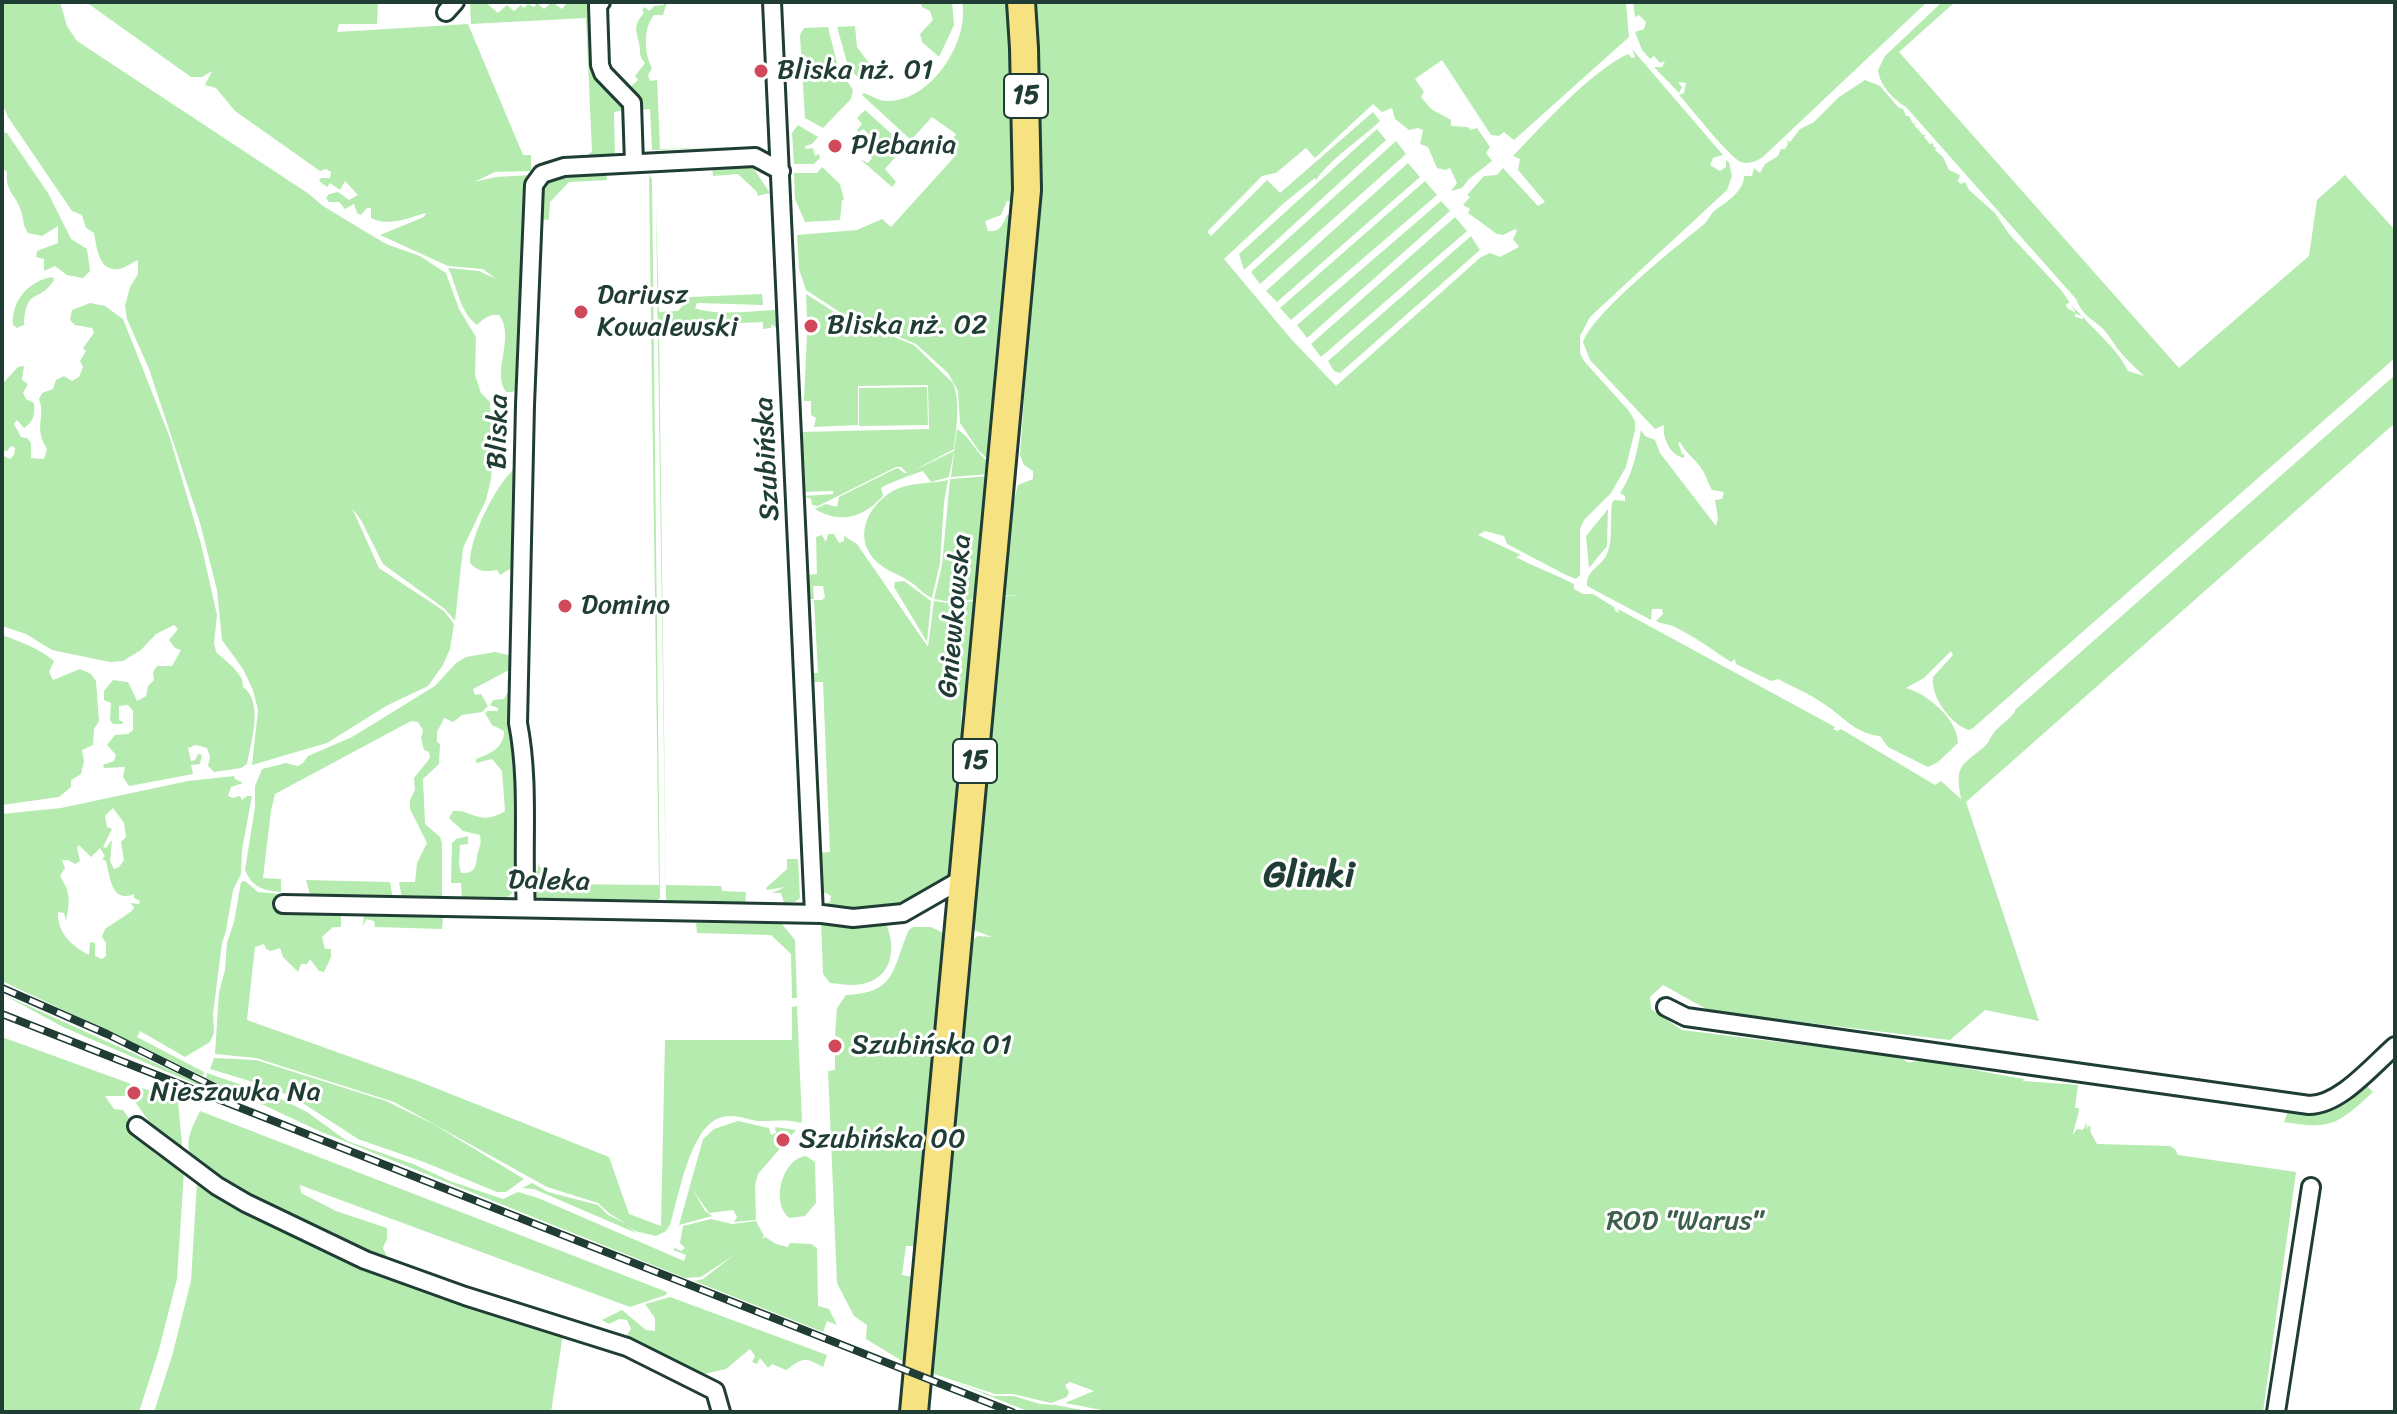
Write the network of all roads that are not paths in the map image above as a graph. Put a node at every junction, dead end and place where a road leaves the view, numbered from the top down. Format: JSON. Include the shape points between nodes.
{"nodes":[{"id":1,"x":601,"y":2,"type":"edge"},
{"id":2,"x":772,"y":2,"type":"edge"},
{"id":3,"x":1021,"y":2,"type":"edge"},
{"id":4,"x":779,"y":131,"type":"junction"},
{"id":5,"x":755,"y":157,"type":"junction"},
{"id":6,"x":634,"y":163,"type":"junction"},
{"id":7,"x":781,"y":171,"type":"junction"},
{"id":8,"x":964,"y":878,"type":"junction"},
{"id":9,"x":283,"y":904,"type":"dead end"},
{"id":10,"x":526,"y":908,"type":"junction"},
{"id":11,"x":814,"y":914,"type":"junction"},
{"id":12,"x":1666,"y":1007,"type":"dead end"},
{"id":13,"x":2395,"y":1046,"type":"edge"},
{"id":14,"x":137,"y":1126,"type":"dead end"},
{"id":15,"x":2311,"y":1187,"type":"dead end"},
{"id":16,"x":721,"y":1412,"type":"edge"},
{"id":17,"x":914,"y":1412,"type":"edge"},
{"id":18,"x":2276,"y":1412,"type":"edge"}],
"edges":[{"from":1,"to":6,"type":"street","via":[[600,65],[632,103]]},
{"from":2,"to":4,"type":"street","name":"Szubińska"},
{"from":3,"to":8,"type":"main road","name":"Gniewkowska","number":"15","via":[[1027,190]]},
{"from":4,"to":5,"type":"street"},
{"from":4,"to":7,"type":"street","name":"Szubińska"},
{"from":5,"to":6,"type":"street","name":"Bliska"},
{"from":5,"to":7,"type":"street"},
{"from":6,"to":10,"type":"street","name":"Bliska","via":[[552,169],[533,189],[518,723],[524,755]]},
{"from":7,"to":11,"type":"street","name":"Szubińska"},
{"from":8,"to":11,"type":"street","name":"Daleka","via":[[903,913],[853,918]]},
{"from":8,"to":17,"type":"main road","name":"Gniewkowska","number":"15"},
{"from":9,"to":10,"type":"street","name":"Daleka"},
{"from":10,"to":11,"type":"street","name":"Daleka"},
{"from":12,"to":13,"type":"street","via":[[1686,1017],[2309,1105],[2337,1097]]},
{"from":14,"to":16,"type":"street","via":[[217,1186],[266,1214],[365,1260],[627,1347],[715,1391]]},
{"from":15,"to":18,"type":"street"}]}
